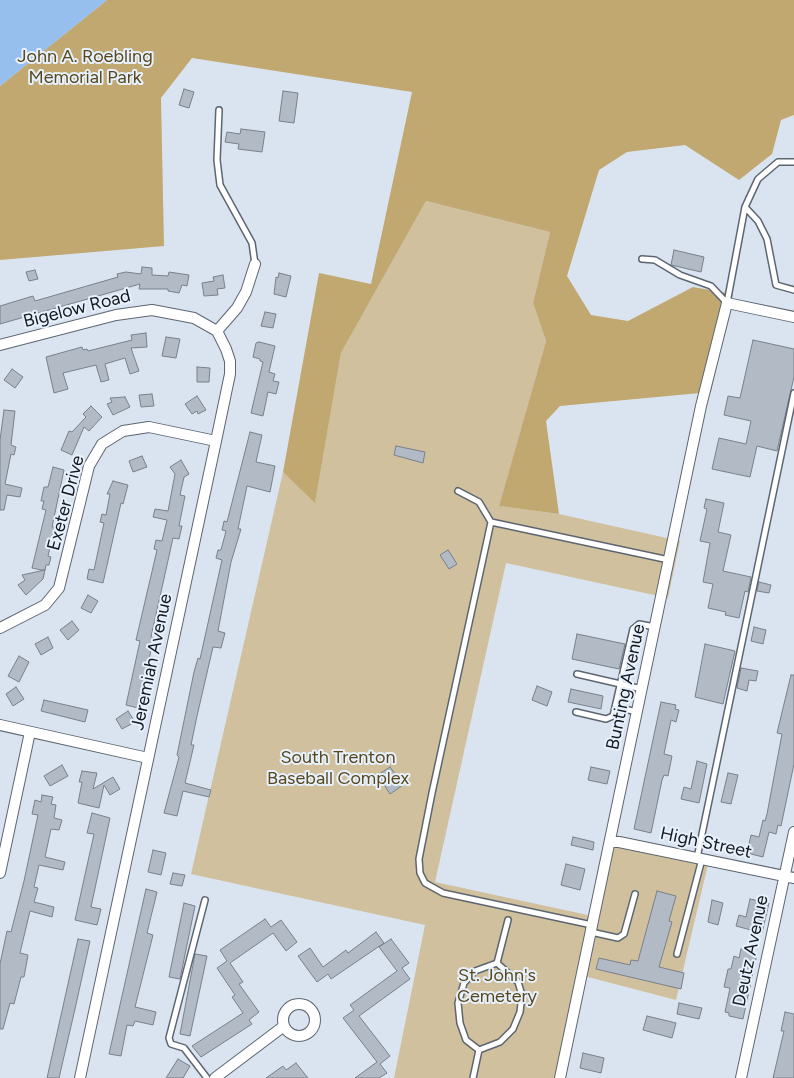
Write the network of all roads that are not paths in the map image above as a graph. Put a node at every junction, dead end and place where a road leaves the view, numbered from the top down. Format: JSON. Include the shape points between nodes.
{"nodes":[{"id":1,"x":219,"y":110,"type":"dead end"},
{"id":2,"x":794,"y":162,"type":"edge"},
{"id":3,"x":745,"y":207,"type":"junction"},
{"id":4,"x":642,"y":259,"type":"dead end"},
{"id":5,"x":255,"y":264,"type":"joint"},
{"id":6,"x":794,"y":290,"type":"edge"},
{"id":7,"x":727,"y":303,"type":"junction"},
{"id":8,"x":794,"y":317,"type":"edge"},
{"id":9,"x":217,"y":331,"type":"junction"},
{"id":10,"x":0,"y":345,"type":"edge"},
{"id":11,"x":794,"y":393,"type":"edge"},
{"id":12,"x":216,"y":441,"type":"junction"},
{"id":13,"x":458,"y":491,"type":"dead end"},
{"id":14,"x":491,"y":522,"type":"junction"},
{"id":15,"x":669,"y":560,"type":"junction"},
{"id":16,"x":655,"y":627,"type":"junction"},
{"id":17,"x":0,"y":628,"type":"edge"},
{"id":18,"x":577,"y":674,"type":"dead end"},
{"id":19,"x":621,"y":684,"type":"junction"},
{"id":20,"x":642,"y":689,"type":"junction"},
{"id":21,"x":616,"y":707,"type":"junction"},
{"id":22,"x":576,"y":712,"type":"dead end"},
{"id":23,"x":638,"y":712,"type":"junction"},
{"id":24,"x":0,"y":725,"type":"edge"},
{"id":25,"x":30,"y":732,"type":"junction"},
{"id":26,"x":148,"y":758,"type":"junction"},
{"id":27,"x":794,"y":832,"type":"edge"},
{"id":28,"x":610,"y":842,"type":"junction"},
{"id":29,"x":699,"y":858,"type":"junction"},
{"id":30,"x":0,"y":873,"type":"edge"},
{"id":31,"x":789,"y":877,"type":"edge"},
{"id":32,"x":635,"y":894,"type":"dead end"},
{"id":33,"x":205,"y":900,"type":"dead end"},
{"id":34,"x":508,"y":920,"type":"dead end"},
{"id":35,"x":592,"y":929,"type":"junction"},
{"id":36,"x":677,"y":954,"type":"dead end"},
{"id":37,"x":497,"y":963,"type":"junction"},
{"id":38,"x":284,"y":1026,"type":"dead end"},
{"id":39,"x":479,"y":1050,"type":"junction"},
{"id":40,"x":80,"y":1078,"type":"edge"},
{"id":41,"x":207,"y":1078,"type":"edge"},
{"id":42,"x":215,"y":1078,"type":"edge"},
{"id":43,"x":473,"y":1078,"type":"edge"},
{"id":44,"x":560,"y":1078,"type":"edge"},
{"id":45,"x":741,"y":1078,"type":"edge"}],
"edges":[{"from":1,"to":5,"type":"lane","via":[[217,160],[220,185],[252,243]]},
{"from":2,"to":3,"type":"lane","via":[[778,162],[758,179]]},
{"from":3,"to":6,"type":"lane","via":[[758,220],[767,240],[776,284]]},
{"from":3,"to":7,"type":"lane"},
{"from":4,"to":7,"type":"lane","via":[[655,260],[680,275],[711,286]]},
{"from":5,"to":9,"type":"street","via":[[237,308]]},
{"from":7,"to":8,"type":"street"},
{"from":7,"to":15,"type":"street","name":"Bunting Avenue","via":[[701,406]]},
{"from":9,"to":10,"type":"street","name":"Bigelow Road","via":[[182,314],[134,310]]},
{"from":9,"to":12,"type":"street","name":"Jeremiah Avenue","via":[[226,349],[230,374]]},
{"from":11,"to":29,"type":"lane"},
{"from":12,"to":17,"type":"street","name":"Exeter Drive","via":[[149,426],[123,431],[102,444],[89,466],[59,588],[45,605]]},
{"from":12,"to":26,"type":"street","name":"Jeremiah Avenue"},
{"from":13,"to":14,"type":"lane","via":[[479,502]]},
{"from":14,"to":15,"type":"lane"},
{"from":14,"to":35,"type":"lane","via":[[432,793],[419,859],[420,873],[425,883],[443,893]]},
{"from":15,"to":16,"type":"street","name":"Bunting Avenue"},
{"from":16,"to":19,"type":"lane","via":[[639,624],[633,629]]},
{"from":16,"to":20,"type":"street","name":"Bunting Avenue"},
{"from":18,"to":19,"type":"lane"},
{"from":19,"to":20,"type":"lane"},
{"from":19,"to":21,"type":"lane"},
{"from":20,"to":23,"type":"street","name":"Bunting Avenue"},
{"from":21,"to":22,"type":"lane","via":[[610,719]]},
{"from":21,"to":23,"type":"lane"},
{"from":23,"to":28,"type":"street","name":"Bunting Avenue"},
{"from":24,"to":25,"type":"street"},
{"from":25,"to":26,"type":"street"},
{"from":25,"to":30,"type":"street"},
{"from":26,"to":40,"type":"street","name":"Jeremiah Avenue"},
{"from":27,"to":31,"type":"street","name":"Deutz Avenue"},
{"from":28,"to":29,"type":"street","name":"High Street"},
{"from":28,"to":35,"type":"street","name":"Bunting Avenue"},
{"from":29,"to":31,"type":"street","name":"High Street"},
{"from":29,"to":36,"type":"lane"},
{"from":31,"to":45,"type":"street","name":"Deutz Avenue"},
{"from":32,"to":35,"type":"lane","via":[[624,934],[618,938]]},
{"from":33,"to":41,"type":"lane","via":[[169,1038],[171,1044],[184,1048]]},
{"from":34,"to":37,"type":"lane"},
{"from":35,"to":44,"type":"street","name":"Bunting Avenue"},
{"from":37,"to":39,"type":"lane","via":[[475,971],[464,983],[458,1003],[466,1040]]},
{"from":37,"to":39,"type":"lane","via":[[518,982],[522,995],[520,1012],[513,1028],[500,1042]]},
{"from":38,"to":42,"type":"street"},
{"from":39,"to":43,"type":"lane"}]}
